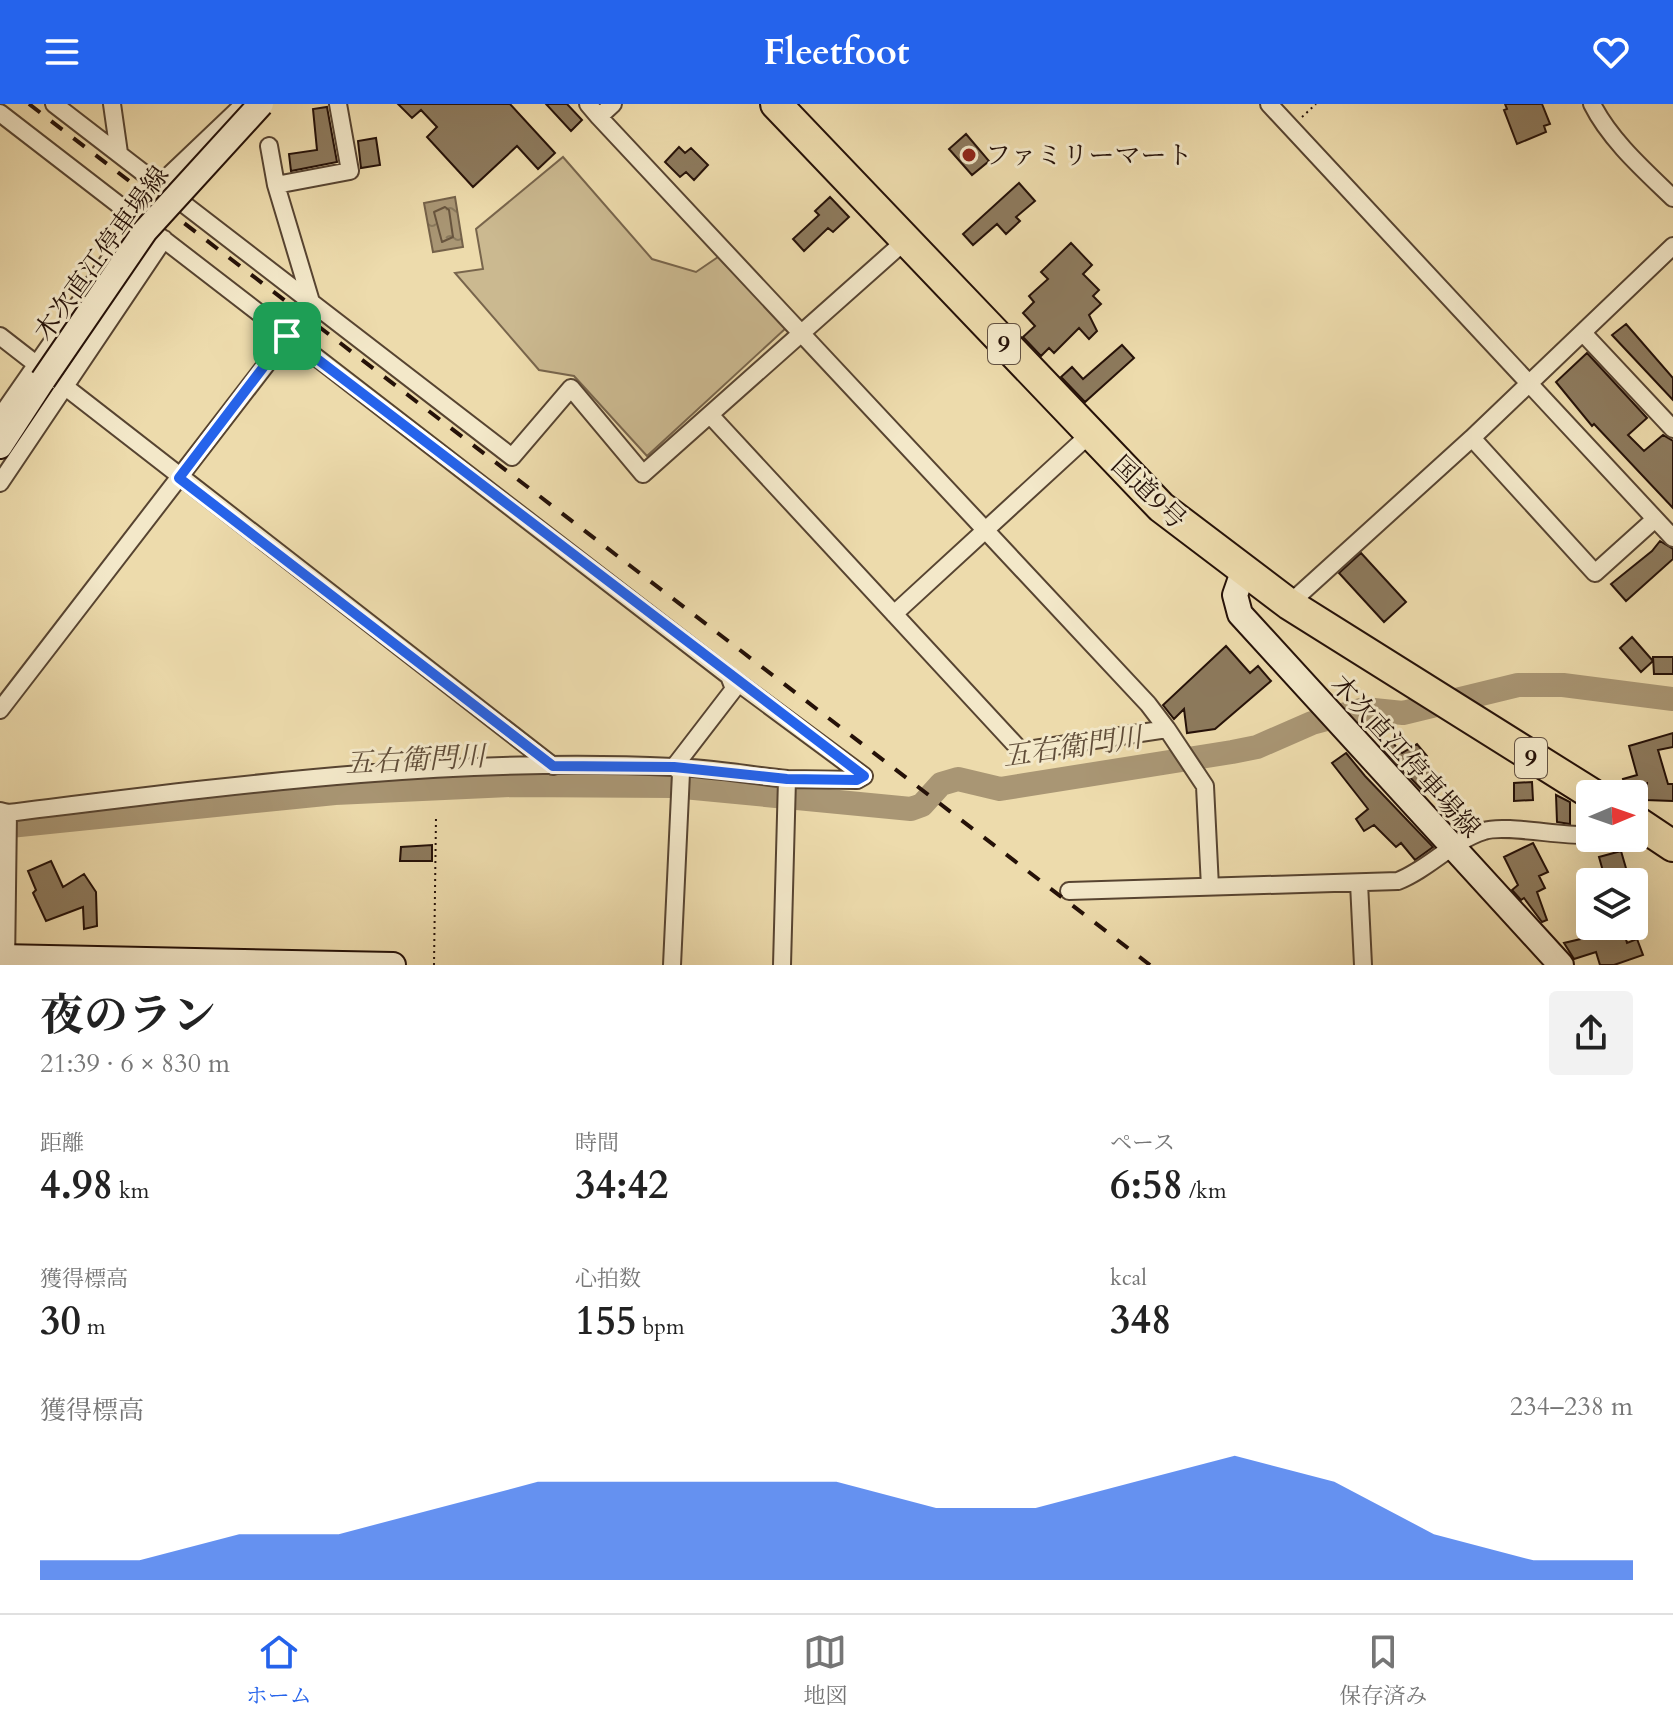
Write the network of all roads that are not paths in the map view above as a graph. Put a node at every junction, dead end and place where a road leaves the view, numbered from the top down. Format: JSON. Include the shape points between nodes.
{"nodes":[{"id":1,"x":54,"y":104,"type":"edge"},
{"id":2,"x":112,"y":104,"type":"edge"},
{"id":3,"x":244,"y":104,"type":"edge"},
{"id":4,"x":261,"y":104,"type":"edge"},
{"id":5,"x":338,"y":104,"type":"edge"},
{"id":6,"x":613,"y":104,"type":"edge"},
{"id":7,"x":776,"y":104,"type":"edge"},
{"id":8,"x":1269,"y":104,"type":"edge"},
{"id":9,"x":1592,"y":104,"type":"edge"},
{"id":10,"x":593,"y":110,"type":"edge"},
{"id":11,"x":0,"y":113,"type":"edge"},
{"id":12,"x":269,"y":146,"type":"dead end"},
{"id":13,"x":119,"y":153,"type":"junction"},
{"id":14,"x":161,"y":183,"type":"junction"},
{"id":15,"x":276,"y":185,"type":"junction"},
{"id":16,"x":1673,"y":198,"type":"edge"},
{"id":17,"x":139,"y":217,"type":"junction"},
{"id":18,"x":164,"y":239,"type":"junction"},
{"id":19,"x":905,"y":241,"type":"junction"},
{"id":20,"x":1673,"y":246,"type":"edge"},
{"id":21,"x":312,"y":305,"type":"junction"},
{"id":22,"x":1584,"y":334,"type":"junction"},
{"id":23,"x":0,"y":336,"type":"edge"},
{"id":24,"x":287,"y":336,"type":"junction"},
{"id":25,"x":802,"y":336,"type":"junction"},
{"id":26,"x":48,"y":376,"type":"junction"},
{"id":27,"x":1529,"y":384,"type":"junction"},
{"id":28,"x":711,"y":416,"type":"junction"},
{"id":29,"x":0,"y":417,"type":"edge"},
{"id":30,"x":1673,"y":429,"type":"edge"},
{"id":31,"x":1090,"y":434,"type":"junction"},
{"id":32,"x":1472,"y":438,"type":"junction"},
{"id":33,"x":0,"y":446,"type":"edge"},
{"id":34,"x":179,"y":478,"type":"junction"},
{"id":35,"x":0,"y":483,"type":"edge"},
{"id":36,"x":1655,"y":519,"type":"junction"},
{"id":37,"x":984,"y":529,"type":"junction"},
{"id":38,"x":1673,"y":538,"type":"edge"},
{"id":39,"x":1243,"y":572,"type":"junction"},
{"id":40,"x":1289,"y":604,"type":"junction"},
{"id":41,"x":894,"y":614,"type":"junction"},
{"id":42,"x":729,"y":676,"type":"junction"},
{"id":43,"x":0,"y":710,"type":"edge"},
{"id":44,"x":1167,"y":729,"type":"junction"},
{"id":45,"x":553,"y":766,"type":"junction"},
{"id":46,"x":674,"y":767,"type":"junction"},
{"id":47,"x":787,"y":779,"type":"junction"},
{"id":48,"x":1576,"y":784,"type":"edge"},
{"id":49,"x":4,"y":812,"type":"edge"},
{"id":50,"x":1576,"y":834,"type":"edge"},
{"id":51,"x":1451,"y":849,"type":"junction"},
{"id":52,"x":1359,"y":883,"type":"junction"},
{"id":53,"x":1210,"y":887,"type":"junction"},
{"id":54,"x":1069,"y":891,"type":"dead end"},
{"id":55,"x":4,"y":959,"type":"edge"},
{"id":56,"x":393,"y":965,"type":"edge"},
{"id":57,"x":672,"y":965,"type":"edge"},
{"id":58,"x":782,"y":965,"type":"edge"},
{"id":59,"x":1363,"y":965,"type":"edge"},
{"id":60,"x":1561,"y":965,"type":"edge"}],
"edges":[{"from":1,"to":13,"type":"street"},
{"from":2,"to":13,"type":"street"},
{"from":3,"to":14,"type":"street"},
{"from":4,"to":26,"type":"main road","name":"木次直江停車場線","bridge":true,"via":[[145,231]]},
{"from":5,"to":15,"type":"street","via":[[350,171]]},
{"from":6,"to":10,"type":"street"},
{"from":7,"to":19,"type":"highway","name":"国道9号","number":"9"},
{"from":8,"to":27,"type":"street"},
{"from":9,"to":16,"type":"street","via":[[1638,164]]},
{"from":10,"to":25,"type":"street"},
{"from":11,"to":17,"type":"street"},
{"from":12,"to":15,"type":"street"},
{"from":13,"to":14,"type":"street"},
{"from":14,"to":21,"type":"street"},
{"from":15,"to":21,"type":"street"},
{"from":17,"to":18,"type":"street"},
{"from":17,"to":26,"type":"street"},
{"from":18,"to":24,"type":"street"},
{"from":18,"to":26,"type":"street"},
{"from":19,"to":25,"type":"street"},
{"from":19,"to":31,"type":"highway","name":"国道9号","number":"9"},
{"from":20,"to":22,"type":"street"},
{"from":21,"to":24,"type":"street"},
{"from":21,"to":28,"type":"street","via":[[512,457],[571,388],[643,474]]},
{"from":22,"to":27,"type":"street"},
{"from":22,"to":30,"type":"street"},
{"from":23,"to":26,"type":"street"},
{"from":24,"to":34,"type":"street"},
{"from":24,"to":42,"type":"street"},
{"from":25,"to":28,"type":"street"},
{"from":25,"to":37,"type":"street"},
{"from":26,"to":29,"type":"street"},
{"from":26,"to":33,"type":"main road","name":"木次直江停車場線"},
{"from":26,"to":34,"type":"street"},
{"from":26,"to":35,"type":"street"},
{"from":27,"to":32,"type":"street"},
{"from":27,"to":36,"type":"street"},
{"from":28,"to":41,"type":"street"},
{"from":31,"to":37,"type":"street"},
{"from":31,"to":39,"type":"highway","name":"国道9号","number":"9","via":[[1161,507]]},
{"from":32,"to":36,"type":"street","via":[[1595,573]]},
{"from":32,"to":40,"type":"street"},
{"from":34,"to":43,"type":"street"},
{"from":34,"to":45,"type":"street"},
{"from":36,"to":38,"type":"street"},
{"from":37,"to":41,"type":"street"},
{"from":37,"to":44,"type":"street"},
{"from":39,"to":40,"type":"highway","name":"国道9号","number":"9"},
{"from":39,"to":51,"type":"main road","name":"木次直江停車場線","via":[[1235,595],[1240,614]]},
{"from":40,"to":48,"type":"highway","name":"国道9号","number":"9"},
{"from":41,"to":44,"type":"street","via":[[1021,751]]},
{"from":42,"to":46,"type":"street","via":[[734,689]]},
{"from":42,"to":47,"type":"street","via":[[864,776]]},
{"from":44,"to":53,"type":"street","via":[[1205,786]]},
{"from":45,"to":46,"type":"street"},
{"from":45,"to":49,"type":"street","via":[[310,778]]},
{"from":46,"to":47,"type":"street"},
{"from":46,"to":57,"type":"street","via":[[681,773]]},
{"from":47,"to":58,"type":"street"},
{"from":49,"to":55,"type":"street"},
{"from":50,"to":51,"type":"street","via":[[1486,830]]},
{"from":51,"to":52,"type":"street","via":[[1420,873],[1398,881]]},
{"from":51,"to":60,"type":"main road","name":"木次直江停車場線"},
{"from":52,"to":53,"type":"street"},
{"from":52,"to":59,"type":"street"},
{"from":53,"to":54,"type":"street"},
{"from":55,"to":56,"type":"main road"}]}
